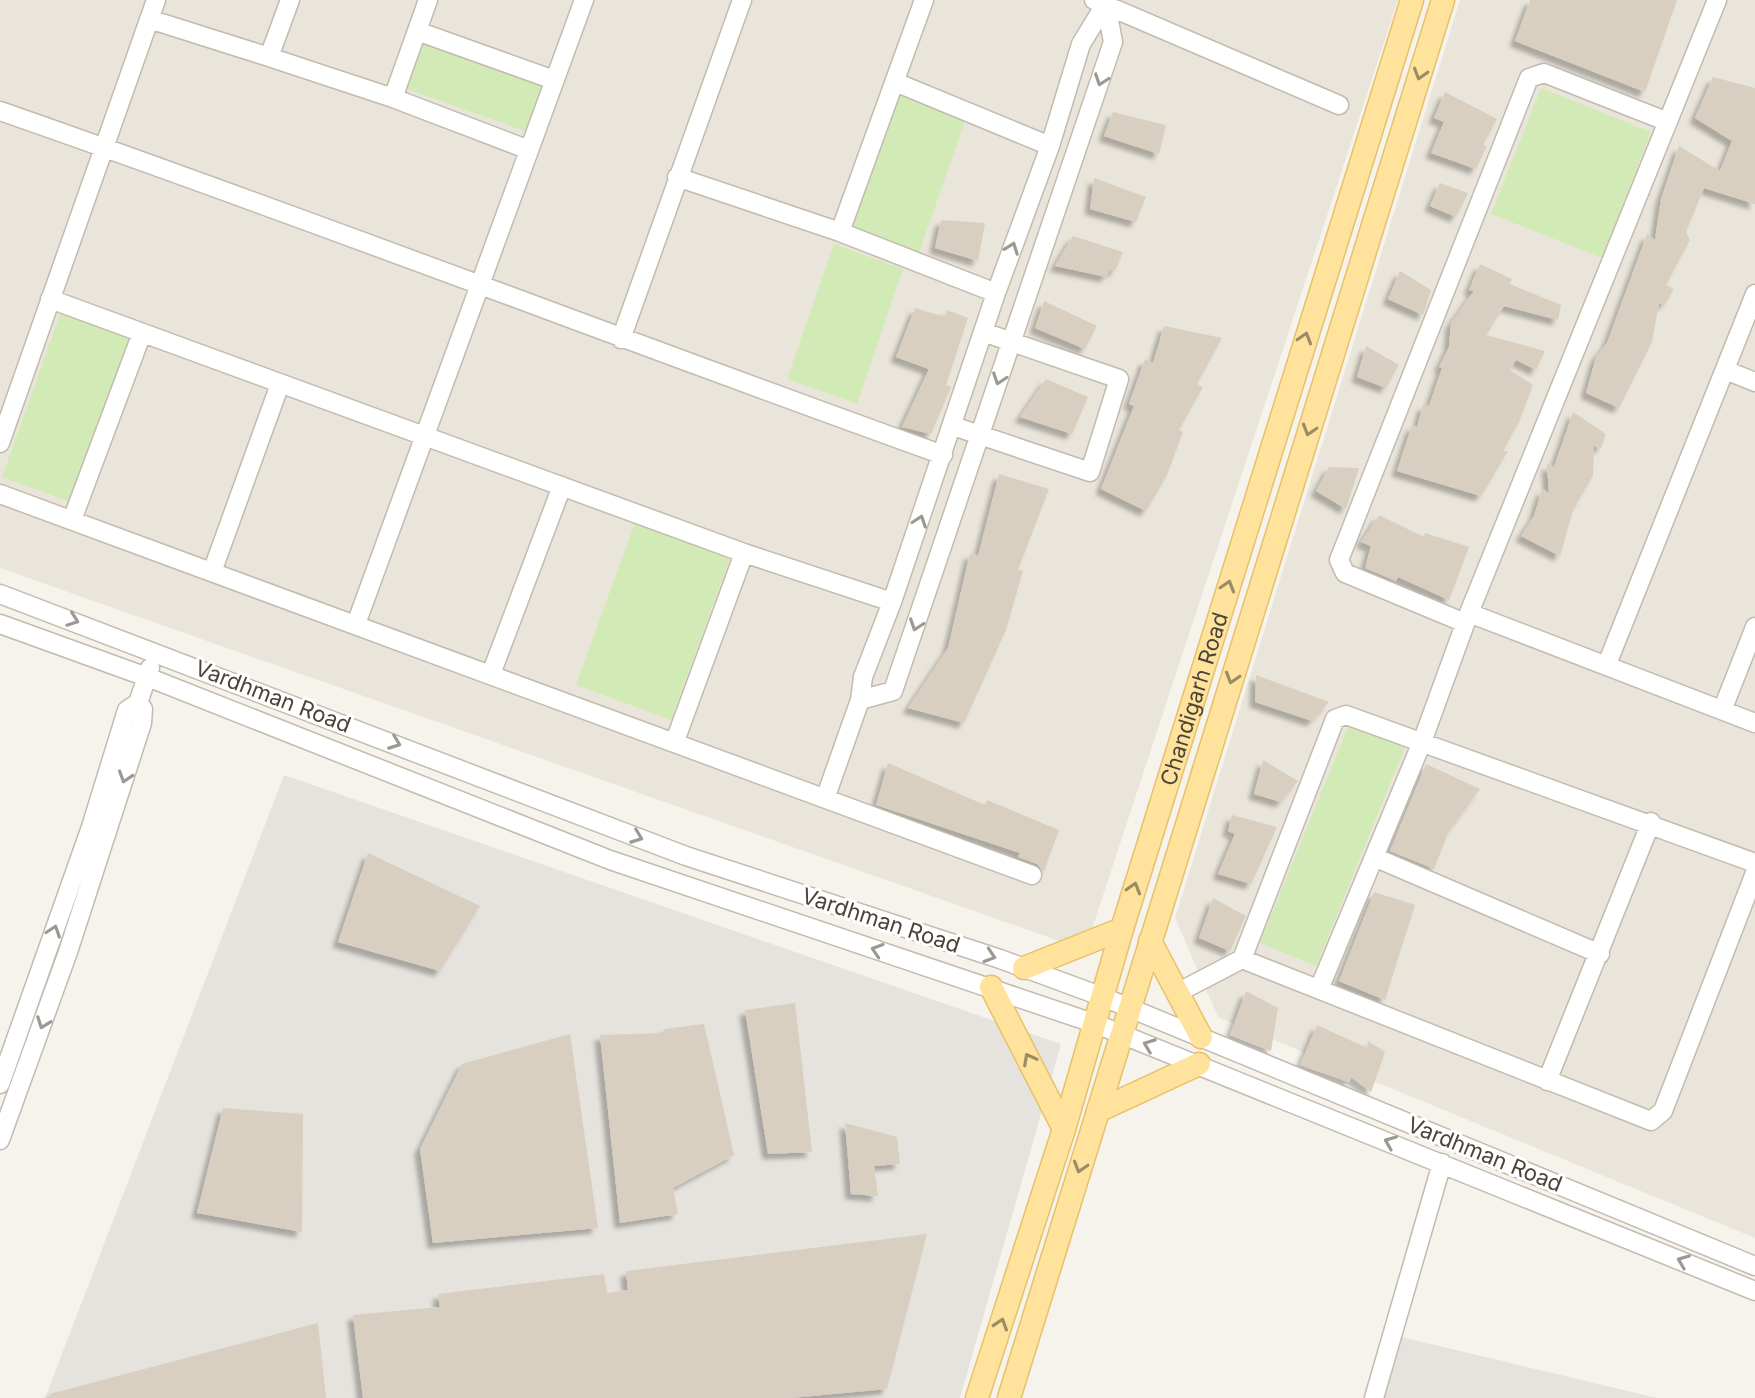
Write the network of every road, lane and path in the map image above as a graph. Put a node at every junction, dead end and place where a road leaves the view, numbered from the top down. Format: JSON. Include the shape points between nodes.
{"nodes":[{"id":1,"x":156,"y":0,"type":"edge"},
{"id":2,"x":290,"y":0,"type":"edge"},
{"id":3,"x":428,"y":0,"type":"edge"},
{"id":4,"x":584,"y":0,"type":"edge"},
{"id":5,"x":742,"y":0,"type":"edge"},
{"id":6,"x":924,"y":0,"type":"edge"},
{"id":7,"x":1412,"y":0,"type":"edge"},
{"id":8,"x":1443,"y":0,"type":"edge"},
{"id":9,"x":1717,"y":0,"type":"edge"},
{"id":10,"x":1103,"y":1,"type":"edge"},
{"id":11,"x":149,"y":19,"type":"junction"},
{"id":12,"x":417,"y":31,"type":"junction"},
{"id":13,"x":269,"y":57,"type":"junction"},
{"id":14,"x":554,"y":80,"type":"junction"},
{"id":15,"x":895,"y":82,"type":"junction"},
{"id":16,"x":393,"y":98,"type":"junction"},
{"id":17,"x":1339,"y":105,"type":"dead end"},
{"id":18,"x":0,"y":111,"type":"edge"},
{"id":19,"x":1668,"y":122,"type":"junction"},
{"id":20,"x":1050,"y":146,"type":"junction"},
{"id":21,"x":104,"y":147,"type":"junction"},
{"id":22,"x":529,"y":150,"type":"junction"},
{"id":23,"x":677,"y":177,"type":"junction"},
{"id":24,"x":840,"y":232,"type":"junction"},
{"id":25,"x":480,"y":286,"type":"junction"},
{"id":26,"x":996,"y":293,"type":"junction"},
{"id":27,"x":1755,"y":294,"type":"edge"},
{"id":28,"x":50,"y":299,"type":"junction"},
{"id":29,"x":983,"y":332,"type":"junction"},
{"id":30,"x":142,"y":333,"type":"junction"},
{"id":31,"x":621,"y":339,"type":"junction"},
{"id":32,"x":1013,"y":341,"type":"junction"},
{"id":33,"x":1725,"y":370,"type":"junction"},
{"id":34,"x":1755,"y":382,"type":"edge"},
{"id":35,"x":280,"y":384,"type":"junction"},
{"id":36,"x":953,"y":426,"type":"junction"},
{"id":37,"x":424,"y":434,"type":"junction"},
{"id":38,"x":980,"y":435,"type":"junction"},
{"id":39,"x":0,"y":443,"type":"edge"},
{"id":40,"x":943,"y":455,"type":"junction"},
{"id":41,"x":562,"y":486,"type":"junction"},
{"id":42,"x":0,"y":494,"type":"edge"},
{"id":43,"x":72,"y":520,"type":"junction"},
{"id":44,"x":744,"y":553,"type":"junction"},
{"id":45,"x":212,"y":572,"type":"junction"},
{"id":46,"x":0,"y":594,"type":"edge"},
{"id":47,"x":892,"y":602,"type":"junction"},
{"id":48,"x":1467,"y":618,"type":"junction"},
{"id":49,"x":0,"y":624,"type":"edge"},
{"id":50,"x":356,"y":624,"type":"junction"},
{"id":51,"x":1755,"y":627,"type":"edge"},
{"id":52,"x":157,"y":651,"type":"junction"},
{"id":53,"x":1607,"y":664,"type":"junction"},
{"id":54,"x":491,"y":674,"type":"junction"},
{"id":55,"x":147,"y":677,"type":"junction"},
{"id":56,"x":860,"y":700,"type":"junction"},
{"id":57,"x":138,"y":703,"type":"junction"},
{"id":58,"x":1723,"y":708,"type":"junction"},
{"id":59,"x":1755,"y":723,"type":"edge"},
{"id":60,"x":675,"y":741,"type":"junction"},
{"id":61,"x":1422,"y":742,"type":"junction"},
{"id":62,"x":826,"y":796,"type":"junction"},
{"id":63,"x":1651,"y":822,"type":"junction"},
{"id":64,"x":1374,"y":857,"type":"junction"},
{"id":65,"x":1755,"y":863,"type":"edge"},
{"id":66,"x":1755,"y":873,"type":"edge"},
{"id":67,"x":1032,"y":875,"type":"dead end"},
{"id":68,"x":1122,"y":929,"type":"junction"},
{"id":69,"x":1150,"y":941,"type":"junction"},
{"id":70,"x":1600,"y":954,"type":"junction"},
{"id":71,"x":1242,"y":959,"type":"junction"},
{"id":72,"x":1024,"y":968,"type":"junction"},
{"id":73,"x":991,"y":987,"type":"junction"},
{"id":74,"x":1319,"y":989,"type":"junction"},
{"id":75,"x":1177,"y":993,"type":"junction"},
{"id":76,"x":1103,"y":997,"type":"junction"},
{"id":77,"x":1129,"y":1008,"type":"junction"},
{"id":78,"x":1096,"y":1024,"type":"junction"},
{"id":79,"x":1121,"y":1035,"type":"junction"},
{"id":80,"x":1201,"y":1037,"type":"junction"},
{"id":81,"x":1199,"y":1064,"type":"junction"},
{"id":82,"x":1547,"y":1081,"type":"junction"},
{"id":83,"x":0,"y":1084,"type":"edge"},
{"id":84,"x":1098,"y":1111,"type":"junction"},
{"id":85,"x":1064,"y":1129,"type":"junction"},
{"id":86,"x":0,"y":1140,"type":"edge"},
{"id":87,"x":1442,"y":1163,"type":"junction"},
{"id":88,"x":1755,"y":1266,"type":"edge"},
{"id":89,"x":1755,"y":1291,"type":"edge"},
{"id":90,"x":977,"y":1398,"type":"edge"},
{"id":91,"x":1009,"y":1398,"type":"edge"},
{"id":92,"x":1374,"y":1398,"type":"edge"}],
"edges":[{"from":1,"to":11,"type":"street"},
{"from":2,"to":13,"type":"street"},
{"from":3,"to":12,"type":"street"},
{"from":4,"to":14,"type":"street"},
{"from":5,"to":23,"type":"street"},
{"from":6,"to":15,"type":"street"},
{"from":68,"to":7,"type":"main road","name":"Chandigarh Road","one_way":true},
{"from":8,"to":69,"type":"main road","name":"Chandigarh Road","one_way":true},
{"from":9,"to":19,"type":"street"},
{"from":10,"to":17,"type":"street"},
{"from":10,"to":20,"type":"street","via":[[1081,44]]},
{"from":10,"to":32,"type":"street","one_way":true,"via":[[1113,42]]},
{"from":11,"to":13,"type":"street"},
{"from":11,"to":21,"type":"street"},
{"from":12,"to":14,"type":"street"},
{"from":12,"to":16,"type":"street"},
{"from":13,"to":16,"type":"street"},
{"from":14,"to":22,"type":"street"},
{"from":15,"to":20,"type":"street"},
{"from":15,"to":24,"type":"street"},
{"from":16,"to":22,"type":"street"},
{"from":18,"to":21,"type":"street"},
{"from":19,"to":48,"type":"street"},
{"from":19,"to":48,"type":"street","via":[[1544,73],[1529,78],[1339,560],[1345,573]]},
{"from":26,"to":20,"type":"street","one_way":true},
{"from":21,"to":25,"type":"street"},
{"from":21,"to":28,"type":"street"},
{"from":22,"to":25,"type":"street"},
{"from":23,"to":24,"type":"street"},
{"from":23,"to":31,"type":"street"},
{"from":24,"to":26,"type":"street"},
{"from":25,"to":31,"type":"street"},
{"from":25,"to":37,"type":"street"},
{"from":26,"to":29,"type":"street"},
{"from":27,"to":33,"type":"street"},
{"from":28,"to":30,"type":"street"},
{"from":28,"to":39,"type":"street"},
{"from":29,"to":32,"type":"street"},
{"from":29,"to":36,"type":"street"},
{"from":30,"to":35,"type":"street"},
{"from":30,"to":43,"type":"street"},
{"from":31,"to":40,"type":"street"},
{"from":32,"to":38,"type":"street","one_way":true},
{"from":32,"to":38,"type":"street","via":[[1119,379],[1090,472]]},
{"from":33,"to":34,"type":"street"},
{"from":33,"to":53,"type":"street"},
{"from":35,"to":37,"type":"street"},
{"from":35,"to":45,"type":"street"},
{"from":36,"to":38,"type":"street"},
{"from":36,"to":40,"type":"street"},
{"from":37,"to":41,"type":"street"},
{"from":37,"to":50,"type":"street"},
{"from":38,"to":56,"type":"street","one_way":true,"via":[[893,691]]},
{"from":47,"to":40,"type":"street","one_way":true},
{"from":41,"to":44,"type":"street"},
{"from":41,"to":54,"type":"street"},
{"from":42,"to":43,"type":"street"},
{"from":43,"to":45,"type":"street"},
{"from":44,"to":47,"type":"street"},
{"from":44,"to":60,"type":"street"},
{"from":45,"to":50,"type":"street"},
{"from":46,"to":52,"type":"street","name":"Vardhman Road","one_way":true},
{"from":47,"to":56,"type":"street","via":[[863,677]]},
{"from":48,"to":53,"type":"street"},
{"from":48,"to":61,"type":"street"},
{"from":49,"to":55,"type":"street","name":"Vardhman Road"},
{"from":50,"to":54,"type":"street"},
{"from":51,"to":58,"type":"street"},
{"from":52,"to":55,"type":"street"},
{"from":52,"to":72,"type":"street","name":"Vardhman Road","one_way":true,"via":[[686,856]]},
{"from":53,"to":58,"type":"street"},
{"from":54,"to":60,"type":"street"},
{"from":55,"to":57,"type":"street"},
{"from":73,"to":55,"type":"street","name":"Vardhman Road","one_way":true,"via":[[624,865]]},
{"from":56,"to":62,"type":"street"},
{"from":83,"to":57,"type":"street","one_way":true,"via":[[127,710]]},
{"from":57,"to":86,"type":"street","one_way":true,"via":[[142,723]]},
{"from":58,"to":59,"type":"street"},
{"from":60,"to":62,"type":"street"},
{"from":61,"to":63,"type":"street"},
{"from":61,"to":64,"type":"street"},
{"from":61,"to":71,"type":"street","via":[[1346,715],[1335,719]]},
{"from":62,"to":67,"type":"street"},
{"from":63,"to":65,"type":"street"},
{"from":63,"to":70,"type":"street"},
{"from":64,"to":70,"type":"street"},
{"from":64,"to":74,"type":"street"},
{"from":66,"to":82,"type":"street","via":[[1658,1117],[1644,1120]]},
{"from":68,"to":72,"type":"main road"},
{"from":68,"to":76,"type":"main road","name":"Chandigarh Road"},
{"from":69,"to":75,"type":"main road"},
{"from":69,"to":77,"type":"main road","name":"Chandigarh Road"},
{"from":70,"to":82,"type":"street"},
{"from":71,"to":74,"type":"street"},
{"from":71,"to":75,"type":"street"},
{"from":72,"to":76,"type":"street","name":"Vardhman Road"},
{"from":73,"to":78,"type":"street","name":"Vardhman Road"},
{"from":85,"to":73,"type":"main road","one_way":true},
{"from":74,"to":82,"type":"street"},
{"from":75,"to":80,"type":"main road"},
{"from":76,"to":77,"type":"street","name":"Vardhman Road"},
{"from":76,"to":78,"type":"main road","name":"Chandigarh Road"},
{"from":77,"to":79,"type":"main road","name":"Chandigarh Road"},
{"from":77,"to":80,"type":"street","name":"Vardhman Road"},
{"from":78,"to":79,"type":"street","name":"Vardhman Road"},
{"from":78,"to":85,"type":"main road","name":"Chandigarh Road"},
{"from":81,"to":79,"type":"street","name":"Vardhman Road","one_way":true},
{"from":79,"to":84,"type":"main road","name":"Chandigarh Road"},
{"from":80,"to":88,"type":"street","name":"Vardhman Road"},
{"from":81,"to":84,"type":"main road"},
{"from":87,"to":81,"type":"street","name":"Vardhman Road","one_way":true},
{"from":84,"to":91,"type":"main road","name":"Chandigarh Road","one_way":true},
{"from":90,"to":85,"type":"main road","name":"Chandigarh Road","one_way":true},
{"from":89,"to":87,"type":"street","name":"Vardhman Road","one_way":true},
{"from":87,"to":92,"type":"street"}]}
